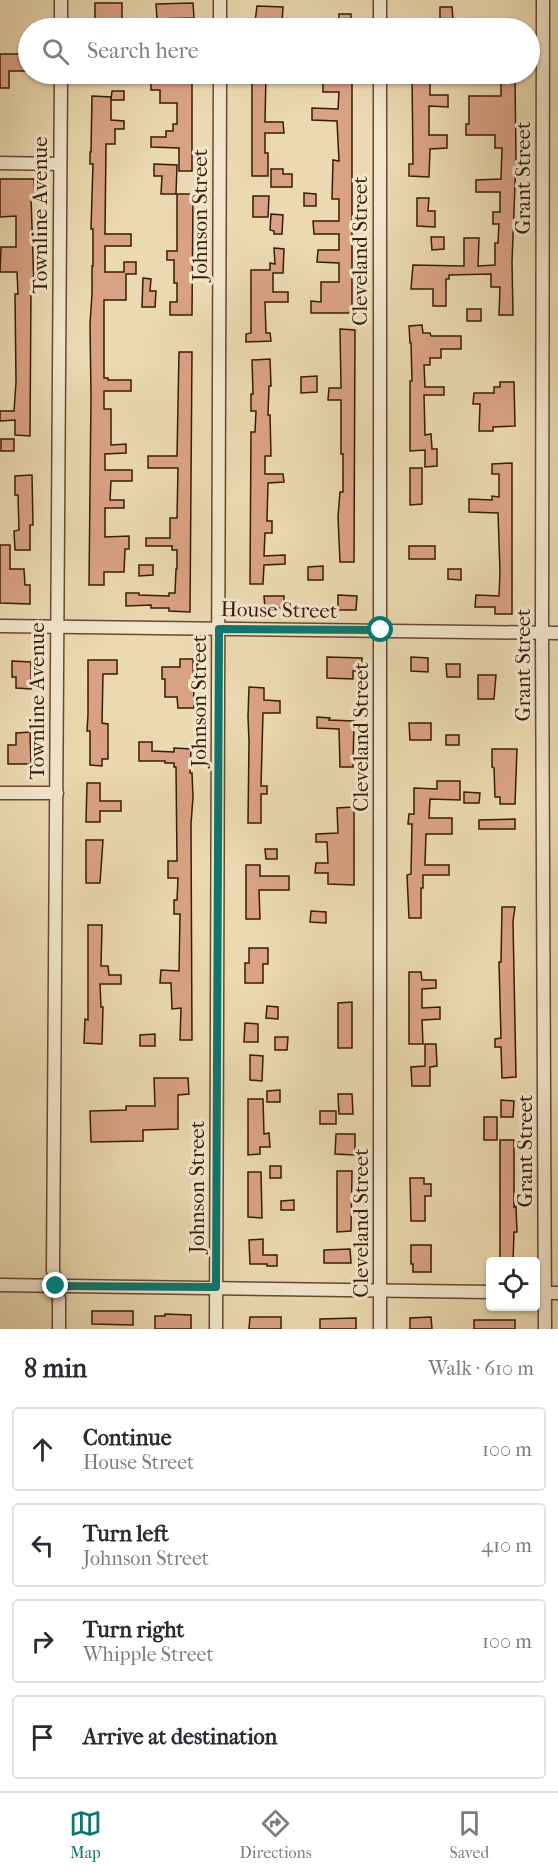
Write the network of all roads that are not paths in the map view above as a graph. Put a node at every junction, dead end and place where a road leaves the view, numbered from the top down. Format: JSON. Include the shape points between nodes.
{"nodes":[{"id":1,"x":61,"y":0,"type":"edge"},
{"id":2,"x":220,"y":0,"type":"edge"},
{"id":3,"x":380,"y":0,"type":"edge"},
{"id":4,"x":543,"y":0,"type":"edge"},
{"id":5,"x":61,"y":18,"type":"edge"},
{"id":6,"x":220,"y":18,"type":"edge"},
{"id":7,"x":380,"y":18,"type":"edge"},
{"id":8,"x":61,"y":84,"type":"edge"},
{"id":9,"x":220,"y":84,"type":"edge"},
{"id":10,"x":380,"y":84,"type":"edge"},
{"id":11,"x":0,"y":163,"type":"edge"},
{"id":12,"x":60,"y":164,"type":"junction"},
{"id":13,"x":0,"y":626,"type":"edge"},
{"id":14,"x":57,"y":627,"type":"junction"},
{"id":15,"x":219,"y":629,"type":"junction"},
{"id":16,"x":381,"y":630,"type":"junction"},
{"id":17,"x":542,"y":633,"type":"junction"},
{"id":18,"x":558,"y":633,"type":"edge"},
{"id":19,"x":0,"y":793,"type":"edge"},
{"id":20,"x":57,"y":794,"type":"junction"},
{"id":21,"x":0,"y":1285,"type":"edge"},
{"id":22,"x":56,"y":1286,"type":"junction"},
{"id":23,"x":216,"y":1287,"type":"junction"},
{"id":24,"x":381,"y":1289,"type":"junction"},
{"id":25,"x":486,"y":1292,"type":"edge"},
{"id":26,"x":540,"y":1293,"type":"edge"},
{"id":27,"x":558,"y":1293,"type":"edge"},
{"id":28,"x":59,"y":1329,"type":"edge"},
{"id":29,"x":216,"y":1329,"type":"edge"},
{"id":30,"x":380,"y":1329,"type":"edge"},
{"id":31,"x":545,"y":1329,"type":"edge"}],
"edges":[{"from":1,"to":5,"type":"street"},
{"from":2,"to":6,"type":"street"},
{"from":3,"to":7,"type":"street"},
{"from":4,"to":17,"type":"street","name":"Grant Street"},
{"from":8,"to":12,"type":"street","name":"Townline Avenue"},
{"from":9,"to":15,"type":"street","name":"Johnson Street"},
{"from":10,"to":16,"type":"street","name":"Cleveland Street"},
{"from":11,"to":12,"type":"street"},
{"from":12,"to":14,"type":"street","name":"Townline Avenue"},
{"from":13,"to":14,"type":"street","name":"House Street"},
{"from":14,"to":15,"type":"street","name":"House Street"},
{"from":14,"to":20,"type":"street","name":"Townline Avenue"},
{"from":15,"to":16,"type":"street","name":"House Street"},
{"from":15,"to":23,"type":"street","name":"Johnson Street"},
{"from":16,"to":17,"type":"street","name":"House Street"},
{"from":16,"to":24,"type":"street","name":"Cleveland Street"},
{"from":17,"to":18,"type":"street","name":"House Street"},
{"from":17,"to":26,"type":"street","name":"Grant Street"},
{"from":19,"to":20,"type":"street"},
{"from":20,"to":22,"type":"street","name":"Townline Avenue","via":[[53,1270]]},
{"from":21,"to":22,"type":"street"},
{"from":22,"to":23,"type":"street"},
{"from":22,"to":28,"type":"street","name":"Townline Avenue"},
{"from":23,"to":24,"type":"street"},
{"from":23,"to":29,"type":"street","name":"Johnson Street"},
{"from":24,"to":25,"type":"street"},
{"from":24,"to":30,"type":"street","name":"Cleveland Street"},
{"from":26,"to":27,"type":"street"},
{"from":26,"to":31,"type":"street","name":"Grant Street"}]}
